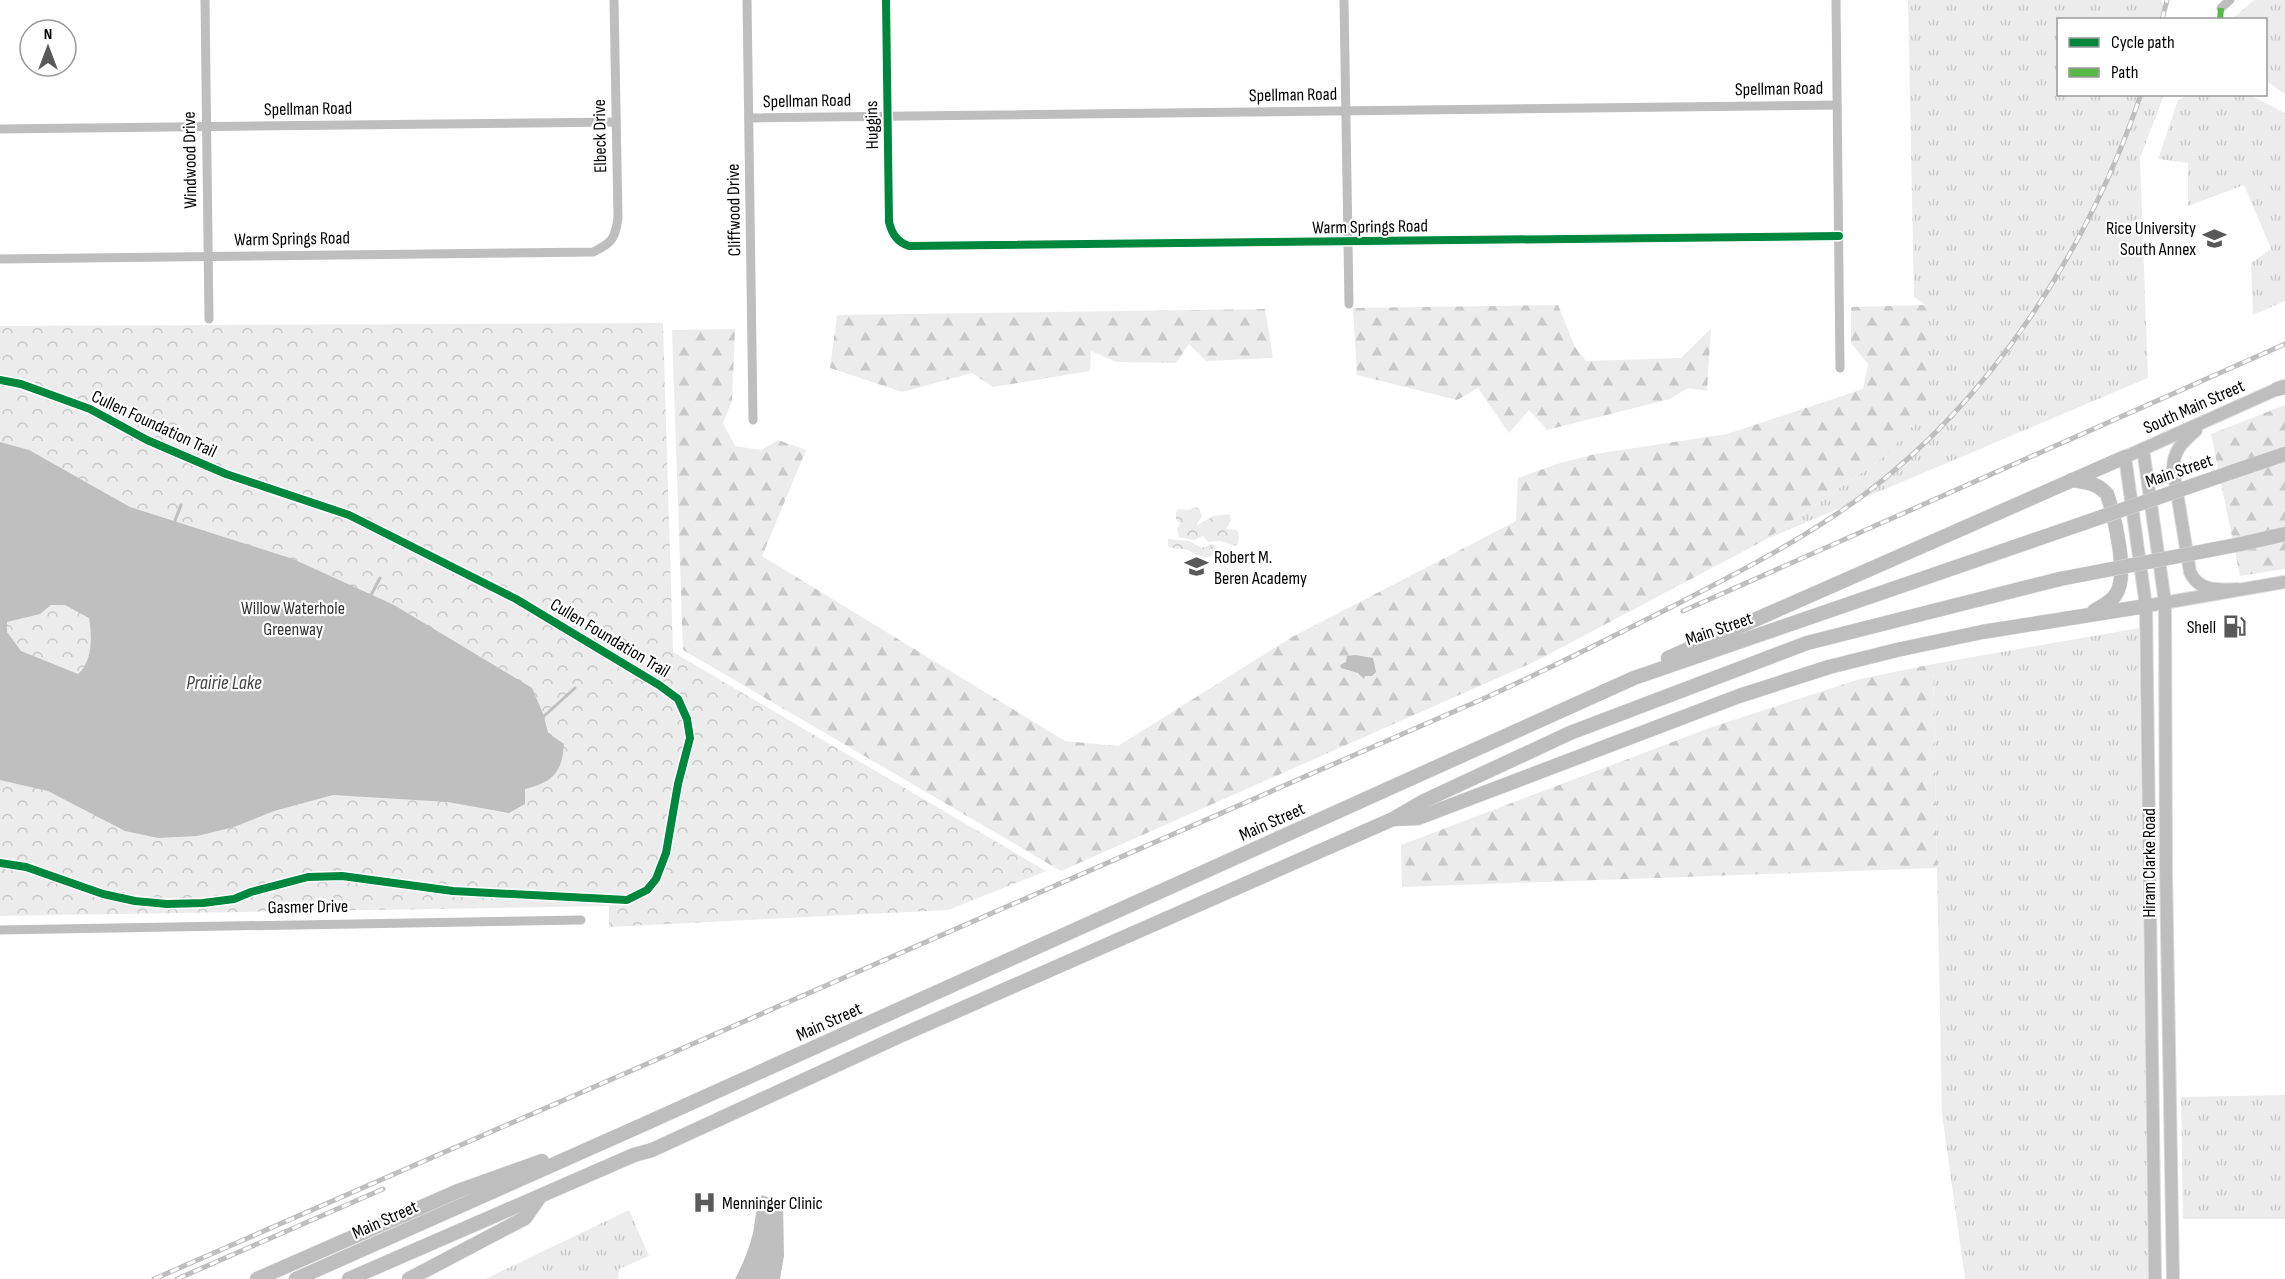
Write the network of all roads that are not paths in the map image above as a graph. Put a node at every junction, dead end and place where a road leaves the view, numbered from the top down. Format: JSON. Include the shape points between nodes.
{"nodes":[{"id":1,"x":205,"y":0,"type":"edge"},
{"id":2,"x":614,"y":0,"type":"edge"},
{"id":3,"x":747,"y":0,"type":"edge"},
{"id":4,"x":886,"y":0,"type":"edge"},
{"id":5,"x":1344,"y":0,"type":"edge"},
{"id":6,"x":1836,"y":0,"type":"edge"},
{"id":7,"x":2230,"y":0,"type":"edge"},
{"id":8,"x":2221,"y":8,"type":"dead end"},
{"id":9,"x":1837,"y":105,"type":"junction"},
{"id":10,"x":1346,"y":111,"type":"junction"},
{"id":11,"x":887,"y":116,"type":"junction"},
{"id":12,"x":749,"y":118,"type":"junction"},
{"id":13,"x":616,"y":122,"type":"junction"},
{"id":14,"x":206,"y":127,"type":"junction"},
{"id":15,"x":0,"y":129,"type":"edge"},
{"id":16,"x":1839,"y":236,"type":"junction"},
{"id":17,"x":1348,"y":243,"type":"junction"},
{"id":18,"x":903,"y":244,"type":"joint"},
{"id":19,"x":585,"y":252,"type":"joint"},
{"id":20,"x":208,"y":256,"type":"junction"},
{"id":21,"x":0,"y":260,"type":"edge"},
{"id":22,"x":1349,"y":304,"type":"dead end"},
{"id":23,"x":209,"y":320,"type":"dead end"},
{"id":24,"x":1840,"y":368,"type":"dead end"},
{"id":25,"x":2282,"y":387,"type":"edge"},
{"id":26,"x":753,"y":420,"type":"dead end"},
{"id":27,"x":2206,"y":422,"type":"junction"},
{"id":28,"x":2143,"y":449,"type":"junction"},
{"id":29,"x":2285,"y":454,"type":"edge"},
{"id":30,"x":2125,"y":457,"type":"junction"},
{"id":31,"x":2072,"y":480,"type":"junction"},
{"id":32,"x":2285,"y":534,"type":"edge"},
{"id":33,"x":2285,"y":582,"type":"edge"},
{"id":34,"x":2237,"y":589,"type":"junction"},
{"id":35,"x":2165,"y":602,"type":"junction"},
{"id":36,"x":2146,"y":606,"type":"junction"},
{"id":37,"x":2090,"y":614,"type":"junction"},
{"id":38,"x":1607,"y":690,"type":"junction"},
{"id":39,"x":2148,"y":774,"type":"junction"},
{"id":40,"x":2166,"y":774,"type":"junction"},
{"id":41,"x":1392,"y":819,"type":"junction"},
{"id":42,"x":581,"y":920,"type":"dead end"},
{"id":43,"x":0,"y":930,"type":"edge"},
{"id":44,"x":2150,"y":934,"type":"junction"},
{"id":45,"x":2167,"y":934,"type":"junction"},
{"id":46,"x":2153,"y":1090,"type":"junction"},
{"id":47,"x":2169,"y":1090,"type":"junction"},
{"id":48,"x":640,"y":1126,"type":"junction"},
{"id":49,"x":538,"y":1198,"type":"junction"},
{"id":50,"x":2155,"y":1228,"type":"junction"},
{"id":51,"x":2172,"y":1228,"type":"junction"},
{"id":52,"x":257,"y":1279,"type":"edge"},
{"id":53,"x":296,"y":1279,"type":"edge"},
{"id":54,"x":349,"y":1279,"type":"edge"},
{"id":55,"x":409,"y":1279,"type":"edge"},
{"id":56,"x":2155,"y":1279,"type":"edge"},
{"id":57,"x":2173,"y":1279,"type":"edge"}],
"edges":[{"from":1,"to":14,"type":"street","name":"Windwood Drive"},
{"from":2,"to":13,"type":"street","name":"Elbeck Drive"},
{"from":3,"to":12,"type":"street","name":"Cliffwood Drive"},
{"from":4,"to":11,"type":"street","name":"Huggins"},
{"from":5,"to":10,"type":"street"},
{"from":6,"to":9,"type":"street"},
{"from":7,"to":8,"type":"street"},
{"from":9,"to":10,"type":"street","name":"Spellman Road"},
{"from":9,"to":16,"type":"street"},
{"from":10,"to":11,"type":"street","name":"Spellman Road"},
{"from":10,"to":17,"type":"street"},
{"from":11,"to":12,"type":"street","name":"Spellman Road"},
{"from":11,"to":18,"type":"street","name":"Huggins","via":[[889,222]]},
{"from":12,"to":26,"type":"street","name":"Cliffwood Drive"},
{"from":13,"to":14,"type":"street","name":"Spellman Road"},
{"from":13,"to":19,"type":"street","name":"Elbeck Drive","via":[[615,235],[607,245]]},
{"from":14,"to":15,"type":"street","name":"Spellman Road"},
{"from":14,"to":20,"type":"street","name":"Windwood Drive"},
{"from":16,"to":17,"type":"street","name":"Warm Springs Road"},
{"from":16,"to":24,"type":"street"},
{"from":17,"to":18,"type":"street","name":"Warm Springs Road","via":[[918,247]]},
{"from":17,"to":22,"type":"street"},
{"from":19,"to":20,"type":"street","name":"Warm Springs Road"},
{"from":20,"to":21,"type":"street","name":"Warm Springs Road"},
{"from":20,"to":23,"type":"street","name":"Windwood Drive"},
{"from":25,"to":27,"type":"main road","name":"South Main Street"},
{"from":27,"to":28,"type":"main road","name":"South Main Street"},
{"from":27,"to":34,"type":"main road","via":[[2178,446],[2173,459],[2190,572],[2197,582],[2213,591]]},
{"from":28,"to":30,"type":"main road","name":"South Main Street"},
{"from":28,"to":35,"type":"main road","name":"Hiram Clarke Road"},
{"from":29,"to":38,"type":"highway","name":"Main Street","bridge":true},
{"from":30,"to":31,"type":"highway"},
{"from":30,"to":36,"type":"main road","name":"Hiram Clarke Road"},
{"from":31,"to":37,"type":"highway","via":[[2100,486],[2107,494],[2121,564],[2116,594]]},
{"from":31,"to":38,"type":"highway","via":[[1678,653]]},
{"from":32,"to":41,"type":"highway","bridge":true,"via":[[2060,579],[1807,643],[1570,733]]},
{"from":33,"to":34,"type":"main road"},
{"from":34,"to":35,"type":"main road"},
{"from":35,"to":36,"type":"main road"},
{"from":35,"to":40,"type":"main road","name":"Hiram Clarke Road"},
{"from":36,"to":37,"type":"highway"},
{"from":36,"to":39,"type":"main road","name":"Hiram Clarke Road"},
{"from":37,"to":41,"type":"highway","via":[[1973,634],[1829,668],[1739,696],[1418,818]]},
{"from":38,"to":48,"type":"highway","name":"Main Street"},
{"from":39,"to":40,"type":"main road"},
{"from":39,"to":44,"type":"main road","name":"Hiram Clarke Road"},
{"from":40,"to":45,"type":"main road","name":"Hiram Clarke Road"},
{"from":41,"to":49,"type":"highway"},
{"from":42,"to":43,"type":"street","name":"Gasmer Drive"},
{"from":44,"to":45,"type":"main road"},
{"from":44,"to":46,"type":"main road","name":"Hiram Clarke Road"},
{"from":45,"to":47,"type":"main road","name":"Hiram Clarke Road"},
{"from":46,"to":47,"type":"main road"},
{"from":46,"to":50,"type":"main road","name":"Hiram Clarke Road"},
{"from":47,"to":51,"type":"main road","name":"Hiram Clarke Road"},
{"from":48,"to":52,"type":"highway","via":[[458,1191]]},
{"from":48,"to":53,"type":"highway","name":"Main Street"},
{"from":49,"to":54,"type":"highway"},
{"from":49,"to":55,"type":"highway","via":[[525,1218]]},
{"from":50,"to":51,"type":"main road"},
{"from":50,"to":56,"type":"main road","name":"Hiram Clarke Road"},
{"from":51,"to":57,"type":"main road","name":"Hiram Clarke Road"}]}
